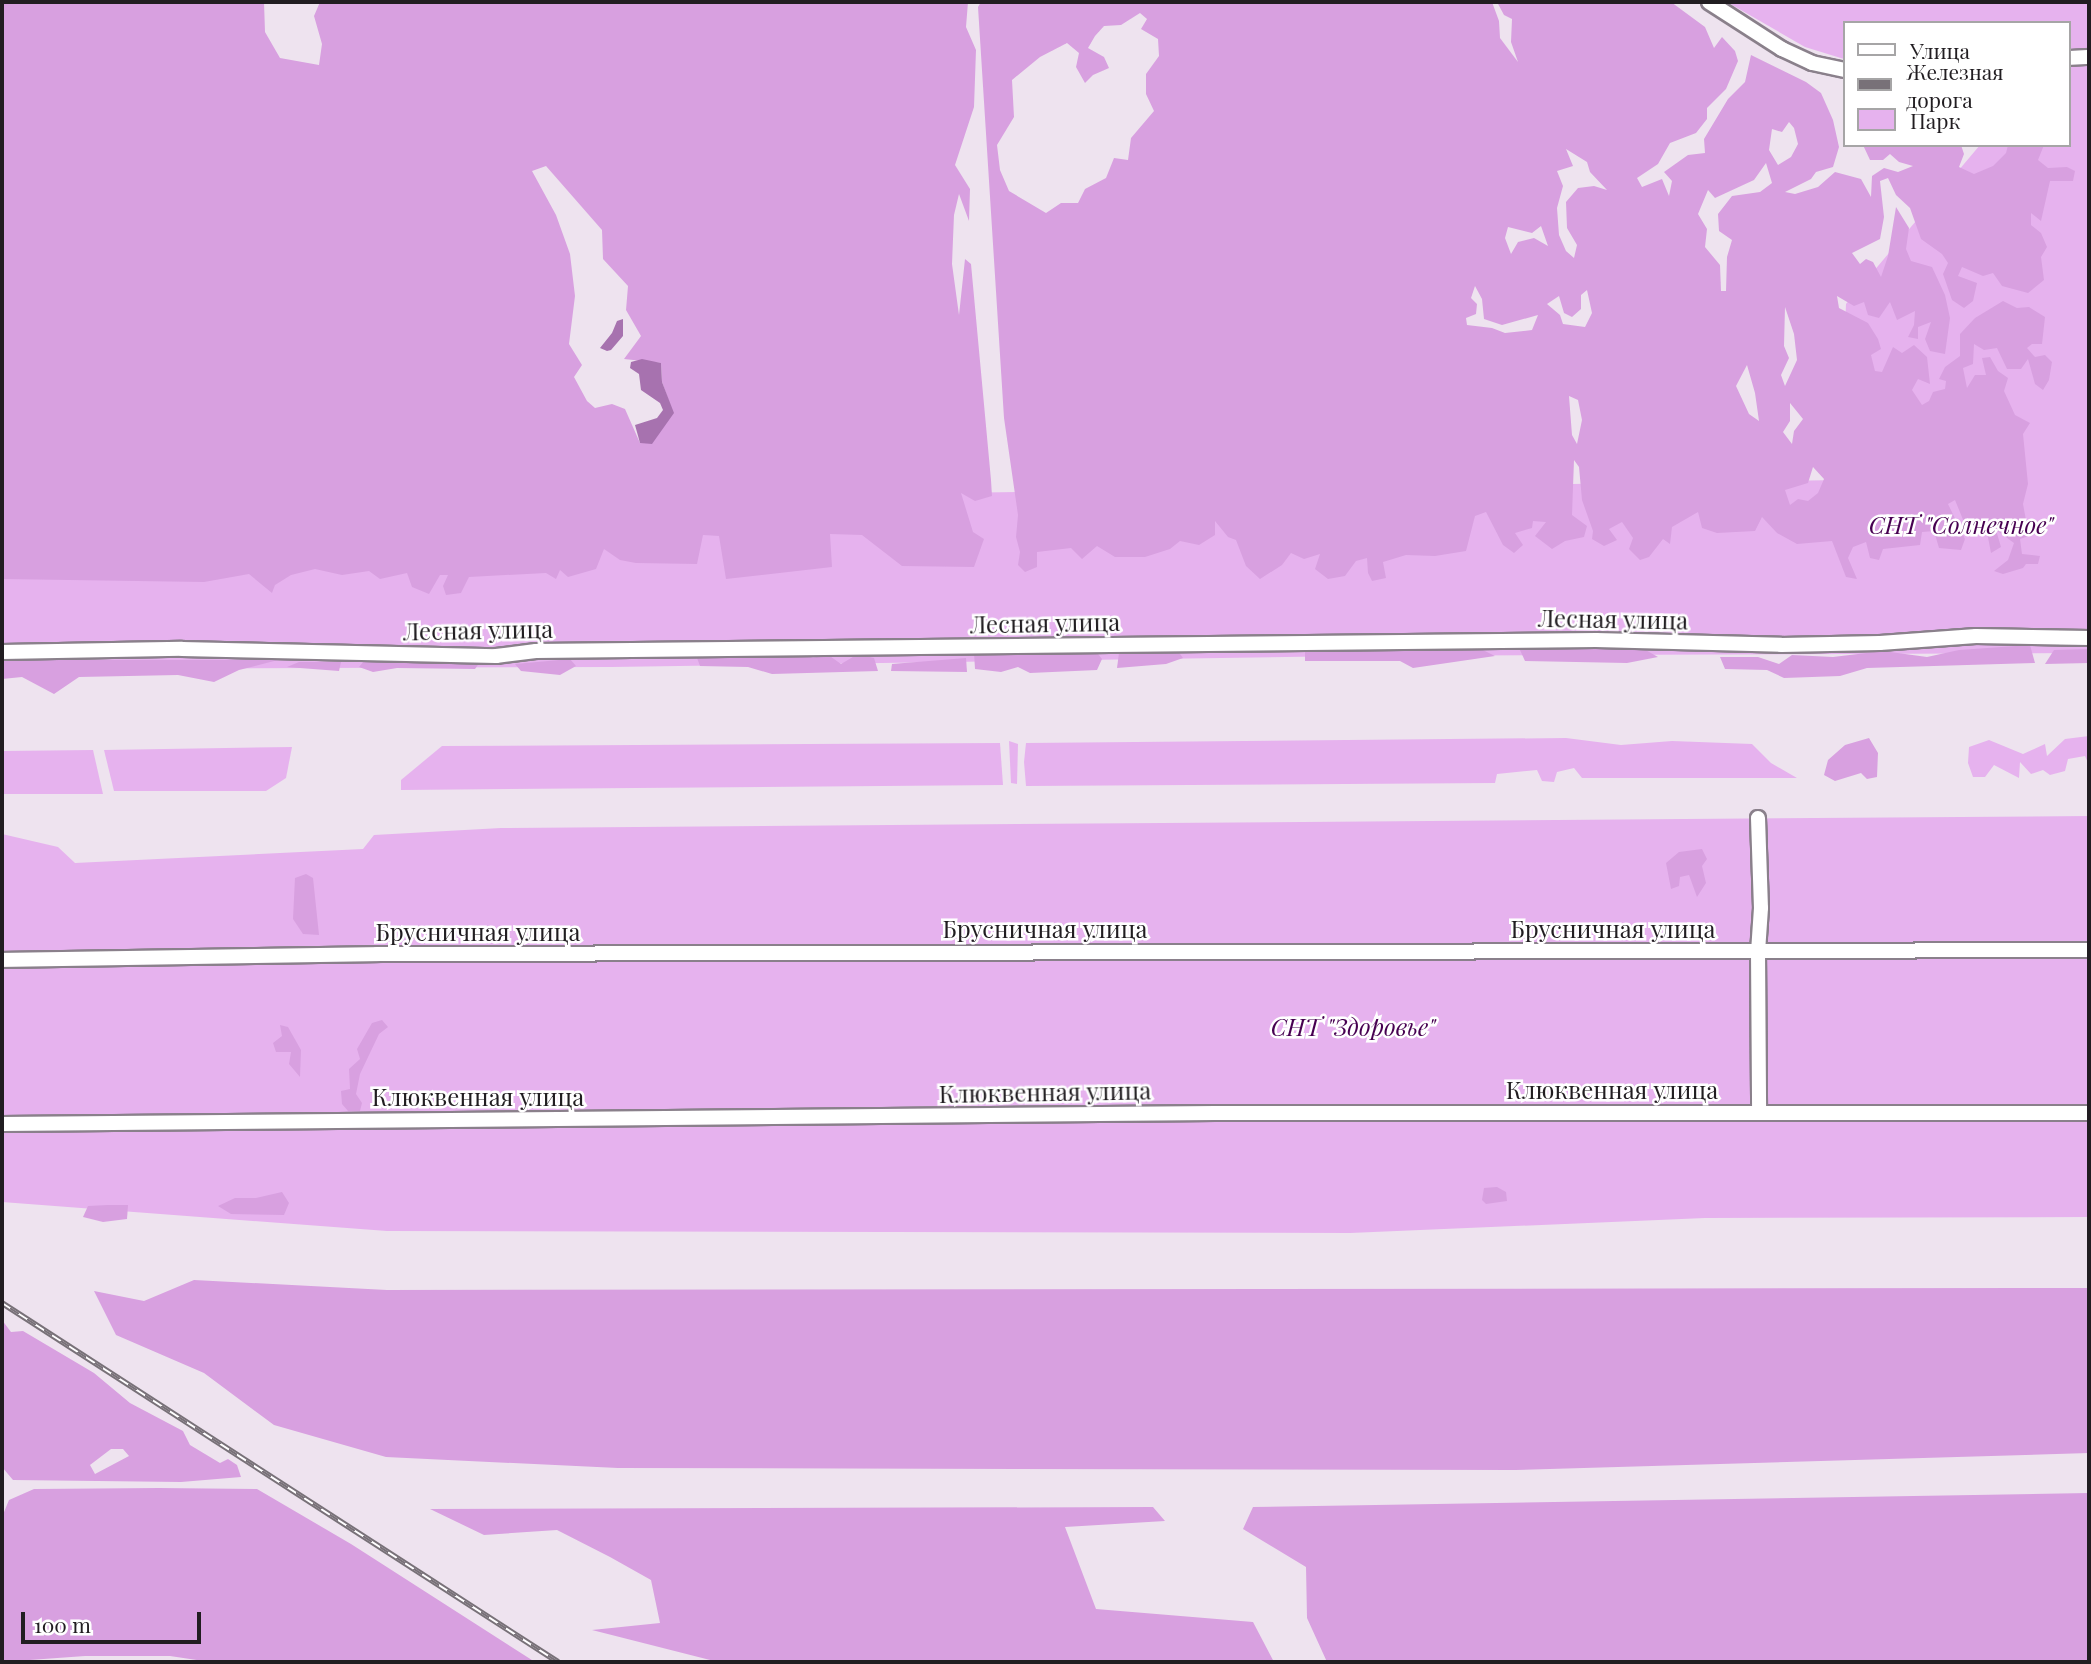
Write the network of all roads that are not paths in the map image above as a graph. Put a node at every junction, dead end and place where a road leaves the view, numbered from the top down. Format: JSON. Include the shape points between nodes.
{"nodes":[{"id":1,"x":1709,"y":2,"type":"edge"},
{"id":2,"x":2089,"y":57,"type":"edge"},
{"id":3,"x":2070,"y":58,"type":"edge"},
{"id":4,"x":1842,"y":70,"type":"edge"},
{"id":5,"x":2089,"y":638,"type":"edge"},
{"id":6,"x":2,"y":652,"type":"edge"},
{"id":7,"x":1758,"y":818,"type":"dead end"},
{"id":8,"x":2089,"y":950,"type":"edge"},
{"id":9,"x":1758,"y":952,"type":"junction"},
{"id":10,"x":2,"y":960,"type":"edge"},
{"id":11,"x":2089,"y":1112,"type":"edge"},
{"id":12,"x":1759,"y":1113,"type":"junction"},
{"id":13,"x":2,"y":1124,"type":"edge"}],
"edges":[{"from":1,"to":4,"type":"street","via":[[1782,49],[1812,63]]},
{"from":2,"to":3,"type":"street"},
{"from":5,"to":6,"type":"street","name":"Лесная улица","via":[[1976,636],[1781,645],[1596,640],[550,651],[496,656],[182,649]]},
{"from":7,"to":9,"type":"street"},
{"from":8,"to":9,"type":"street","name":"Брусничная улица"},
{"from":9,"to":10,"type":"street","name":"Брусничная улица","via":[[377,954]]},
{"from":9,"to":12,"type":"street"},
{"from":11,"to":12,"type":"street","name":"Клюквенная улица"},
{"from":12,"to":13,"type":"street","name":"Клюквенная улица"}]}
